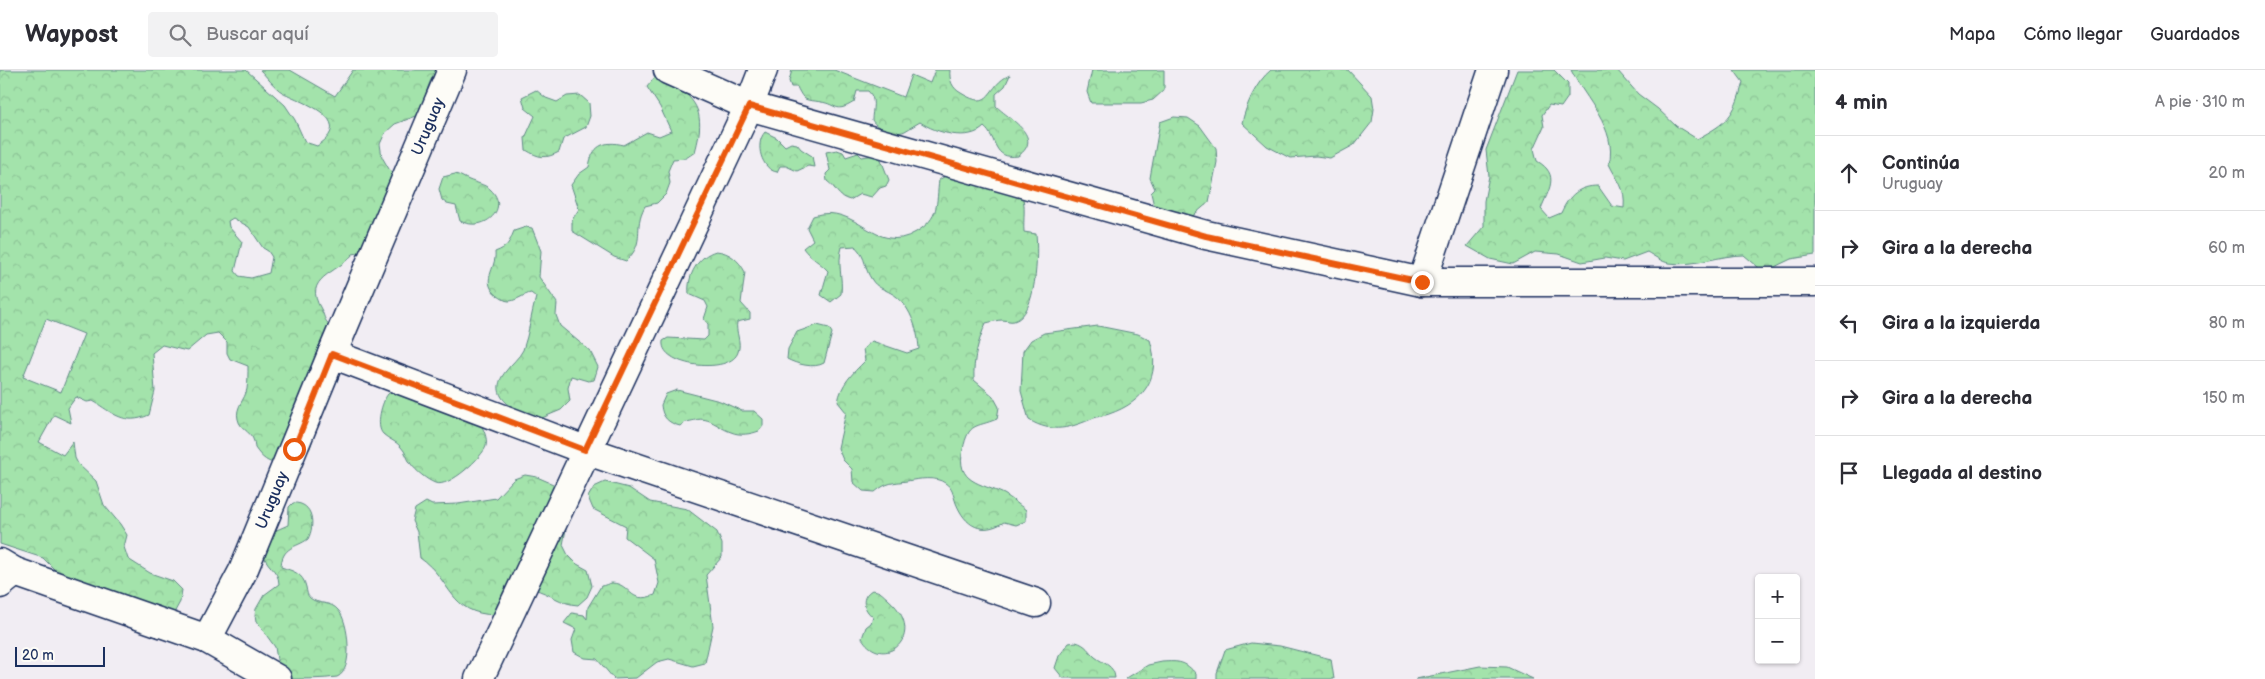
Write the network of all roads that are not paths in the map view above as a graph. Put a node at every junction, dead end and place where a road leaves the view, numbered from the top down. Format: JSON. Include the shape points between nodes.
{"nodes":[{"id":1,"x":452,"y":70,"type":"edge"},
{"id":2,"x":668,"y":70,"type":"edge"},
{"id":3,"x":763,"y":70,"type":"edge"},
{"id":4,"x":1493,"y":70,"type":"edge"},
{"id":5,"x":749,"y":106,"type":"junction"},
{"id":6,"x":1422,"y":282,"type":"junction"},
{"id":7,"x":1815,"y":282,"type":"edge"},
{"id":8,"x":332,"y":354,"type":"junction"},
{"id":9,"x":585,"y":450,"type":"junction"},
{"id":10,"x":5,"y":573,"type":"edge"},
{"id":11,"x":1036,"y":603,"type":"dead end"},
{"id":12,"x":208,"y":639,"type":"junction"},
{"id":13,"x":277,"y":679,"type":"edge"},
{"id":14,"x":479,"y":679,"type":"edge"}],
"edges":[{"from":1,"to":8,"type":"street","name":"Uruguay"},
{"from":2,"to":5,"type":"street"},
{"from":3,"to":5,"type":"street"},
{"from":4,"to":6,"type":"street"},
{"from":5,"to":6,"type":"street","via":[[1206,236]]},
{"from":5,"to":9,"type":"street"},
{"from":6,"to":7,"type":"street"},
{"from":8,"to":9,"type":"street"},
{"from":8,"to":12,"type":"street","name":"Uruguay","via":[[243,571]]},
{"from":9,"to":11,"type":"street"},
{"from":9,"to":14,"type":"street"},
{"from":10,"to":12,"type":"street"},
{"from":12,"to":13,"type":"street"}]}
